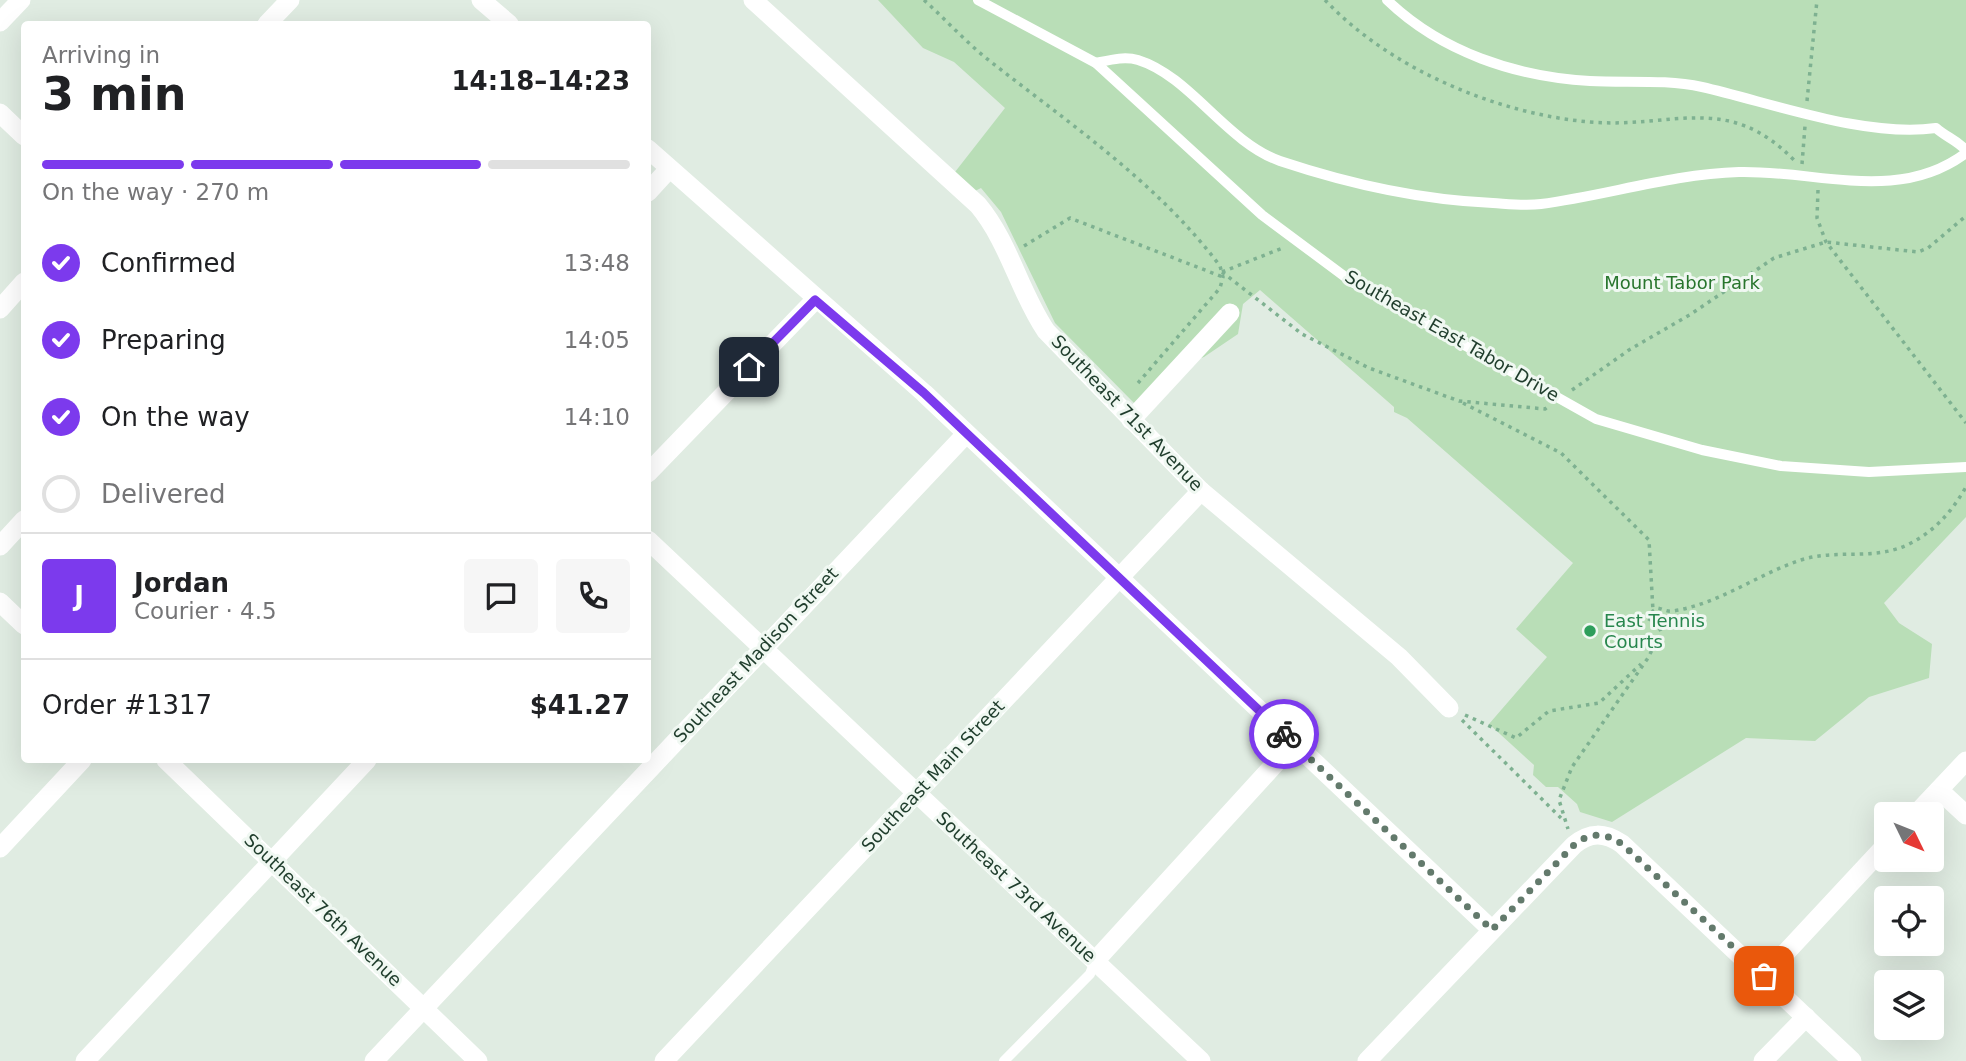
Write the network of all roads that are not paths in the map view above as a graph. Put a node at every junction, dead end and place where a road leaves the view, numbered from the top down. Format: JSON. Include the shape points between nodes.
{"nodes":[{"id":1,"x":21,"y":0,"type":"edge"},
{"id":2,"x":290,"y":0,"type":"edge"},
{"id":3,"x":481,"y":0,"type":"edge"},
{"id":4,"x":753,"y":0,"type":"edge"},
{"id":5,"x":978,"y":0,"type":"edge"},
{"id":6,"x":1387,"y":0,"type":"edge"},
{"id":7,"x":270,"y":21,"type":"edge"},
{"id":8,"x":506,"y":21,"type":"edge"},
{"id":9,"x":0,"y":22,"type":"edge"},
{"id":10,"x":1096,"y":63,"type":"junction"},
{"id":11,"x":0,"y":113,"type":"edge"},
{"id":12,"x":21,"y":133,"type":"edge"},
{"id":13,"x":1966,"y":151,"type":"edge"},
{"id":14,"x":651,"y":152,"type":"edge"},
{"id":15,"x":669,"y":169,"type":"junction"},
{"id":16,"x":651,"y":189,"type":"edge"},
{"id":17,"x":21,"y":285,"type":"edge"},
{"id":18,"x":815,"y":300,"type":"junction"},
{"id":19,"x":0,"y":309,"type":"edge"},
{"id":20,"x":1230,"y":313,"type":"dead end"},
{"id":21,"x":1131,"y":420,"type":"junction"},
{"id":22,"x":966,"y":434,"type":"junction"},
{"id":23,"x":1966,"y":467,"type":"edge"},
{"id":24,"x":651,"y":470,"type":"edge"},
{"id":25,"x":1201,"y":491,"type":"junction"},
{"id":26,"x":21,"y":523,"type":"edge"},
{"id":27,"x":651,"y":543,"type":"edge"},
{"id":28,"x":0,"y":546,"type":"edge"},
{"id":29,"x":1118,"y":578,"type":"junction"},
{"id":30,"x":0,"y":602,"type":"edge"},
{"id":31,"x":21,"y":622,"type":"edge"},
{"id":32,"x":762,"y":648,"type":"junction"},
{"id":33,"x":1449,"y":708,"type":"road end"},
{"id":34,"x":1294,"y":743,"type":"junction"},
{"id":35,"x":1966,"y":761,"type":"edge"},
{"id":36,"x":79,"y":763,"type":"edge"},
{"id":37,"x":169,"y":763,"type":"edge"},
{"id":38,"x":364,"y":763,"type":"edge"},
{"id":39,"x":1939,"y":790,"type":"junction"},
{"id":40,"x":917,"y":794,"type":"junction"},
{"id":41,"x":1928,"y":802,"type":"edge"},
{"id":42,"x":1966,"y":815,"type":"edge"},
{"id":43,"x":0,"y":848,"type":"edge"},
{"id":44,"x":1874,"y":858,"type":"edge"},
{"id":45,"x":273,"y":860,"type":"junction"},
{"id":46,"x":1492,"y":930,"type":"junction"},
{"id":47,"x":1095,"y":961,"type":"junction"},
{"id":48,"x":1764,"y":976,"type":"junction"},
{"id":49,"x":423,"y":1008,"type":"junction"},
{"id":50,"x":1806,"y":1017,"type":"junction"},
{"id":51,"x":85,"y":1061,"type":"edge"},
{"id":52,"x":374,"y":1061,"type":"edge"},
{"id":53,"x":478,"y":1061,"type":"edge"},
{"id":54,"x":664,"y":1061,"type":"edge"},
{"id":55,"x":1004,"y":1061,"type":"edge"},
{"id":56,"x":1201,"y":1061,"type":"edge"},
{"id":57,"x":1367,"y":1061,"type":"edge"},
{"id":58,"x":1763,"y":1061,"type":"edge"},
{"id":59,"x":1852,"y":1061,"type":"edge"}],
"edges":[{"from":1,"to":9,"type":"street"},
{"from":2,"to":7,"type":"street"},
{"from":3,"to":8,"type":"street"},
{"from":4,"to":21,"type":"street","name":"Southeast 71st Avenue","via":[[978,205],[993,225],[1046,331]]},
{"from":5,"to":10,"type":"lane","name":"Southeast East Tabor Drive"},
{"from":6,"to":13,"type":"lane","via":[[1434,36],[1506,67],[1575,80],[1699,86],[1875,128],[1936,128],[1954,137]]},
{"from":10,"to":13,"type":"lane","via":[[1121,58],[1146,64],[1251,145],[1280,160],[1433,198],[1530,205],[1710,173],[1907,180],[1940,170]]},
{"from":10,"to":23,"type":"lane","name":"Southeast East Tabor Drive","via":[[1246,201],[1374,296],[1618,427],[1781,466],[1869,472]]},
{"from":11,"to":12,"type":"street"},
{"from":14,"to":15,"type":"street"},
{"from":15,"to":16,"type":"street"},
{"from":15,"to":18,"type":"street"},
{"from":17,"to":19,"type":"street"},
{"from":18,"to":22,"type":"street"},
{"from":18,"to":24,"type":"street"},
{"from":20,"to":21,"type":"street"},
{"from":21,"to":25,"type":"street","name":"Southeast 71st Avenue"},
{"from":22,"to":29,"type":"street"},
{"from":22,"to":32,"type":"street","name":"Southeast Madison Street"},
{"from":25,"to":29,"type":"street","name":"Southeast Main Street"},
{"from":25,"to":33,"type":"street","name":"Southeast 71st Avenue","via":[[1399,657]]},
{"from":26,"to":28,"type":"street"},
{"from":27,"to":32,"type":"street","name":"Southeast 73rd Avenue"},
{"from":29,"to":34,"type":"street"},
{"from":29,"to":40,"type":"street","name":"Southeast Main Street"},
{"from":30,"to":31,"type":"street"},
{"from":32,"to":40,"type":"street","name":"Southeast 73rd Avenue"},
{"from":32,"to":49,"type":"street","name":"Southeast Madison Street"},
{"from":34,"to":46,"type":"street"},
{"from":34,"to":47,"type":"street"},
{"from":35,"to":39,"type":"street"},
{"from":36,"to":43,"type":"street"},
{"from":37,"to":45,"type":"street","name":"Southeast 76th Avenue"},
{"from":38,"to":45,"type":"street"},
{"from":39,"to":41,"type":"street"},
{"from":39,"to":42,"type":"street"},
{"from":40,"to":47,"type":"street","name":"Southeast 73rd Avenue"},
{"from":40,"to":54,"type":"street","name":"Southeast Main Street"},
{"from":44,"to":48,"type":"street"},
{"from":45,"to":49,"type":"street","name":"Southeast 76th Avenue"},
{"from":45,"to":51,"type":"street"},
{"from":46,"to":48,"type":"street","via":[[1574,845],[1597,834],[1622,844]]},
{"from":46,"to":57,"type":"street"},
{"from":47,"to":55,"type":"lane","via":[[1090,974]]},
{"from":47,"to":56,"type":"street","name":"Southeast 73rd Avenue"},
{"from":48,"to":50,"type":"street"},
{"from":49,"to":52,"type":"street","name":"Southeast Madison Street"},
{"from":49,"to":53,"type":"street","name":"Southeast 76th Avenue"},
{"from":50,"to":58,"type":"street"},
{"from":50,"to":59,"type":"street"}]}
